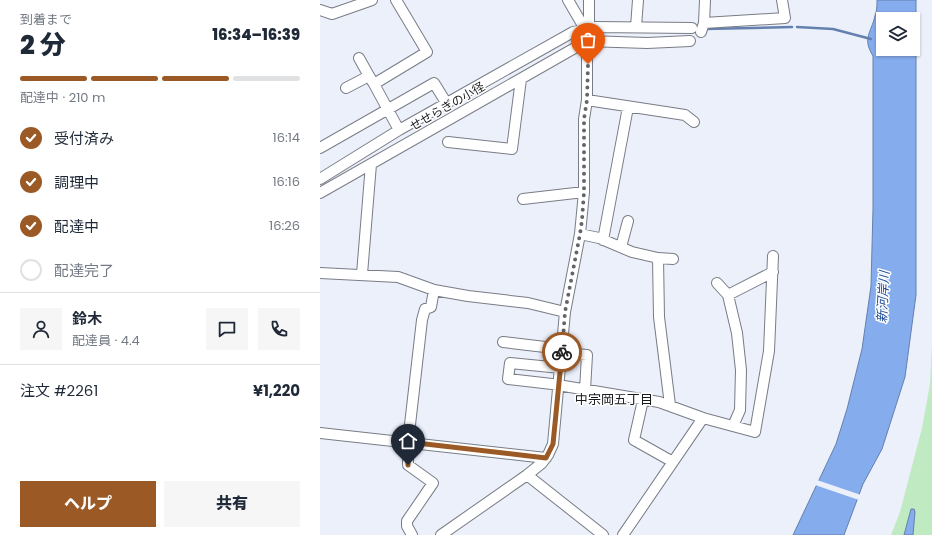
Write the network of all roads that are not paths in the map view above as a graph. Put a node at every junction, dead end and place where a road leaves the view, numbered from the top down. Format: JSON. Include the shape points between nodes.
{"nodes":[{"id":1,"x":372,"y":0,"type":"edge"},
{"id":2,"x":396,"y":0,"type":"edge"},
{"id":3,"x":568,"y":0,"type":"edge"},
{"id":4,"x":589,"y":0,"type":"edge"},
{"id":5,"x":638,"y":0,"type":"edge"},
{"id":6,"x":705,"y":0,"type":"edge"},
{"id":7,"x":782,"y":0,"type":"edge"},
{"id":8,"x":320,"y":10,"type":"edge"},
{"id":9,"x":636,"y":27,"type":"junction"},
{"id":10,"x":699,"y":28,"type":"junction"},
{"id":11,"x":584,"y":29,"type":"junction"},
{"id":12,"x":587,"y":41,"type":"junction"},
{"id":13,"x":690,"y":41,"type":"dead end"},
{"id":14,"x":359,"y":58,"type":"dead end"},
{"id":15,"x":520,"y":79,"type":"junction"},
{"id":16,"x":371,"y":80,"type":"junction"},
{"id":17,"x":346,"y":88,"type":"dead end"},
{"id":18,"x":587,"y":100,"type":"junction"},
{"id":19,"x":446,"y":104,"type":"junction"},
{"id":20,"x":628,"y":108,"type":"junction"},
{"id":21,"x":388,"y":109,"type":"junction"},
{"id":22,"x":694,"y":122,"type":"dead end"},
{"id":23,"x":399,"y":130,"type":"junction"},
{"id":24,"x":448,"y":142,"type":"dead end"},
{"id":25,"x":320,"y":148,"type":"edge"},
{"id":26,"x":371,"y":164,"type":"junction"},
{"id":27,"x":320,"y":179,"type":"edge"},
{"id":28,"x":584,"y":192,"type":"junction"},
{"id":29,"x":320,"y":193,"type":"edge"},
{"id":30,"x":523,"y":199,"type":"dead end"},
{"id":31,"x":628,"y":221,"type":"dead end"},
{"id":32,"x":580,"y":234,"type":"junction"},
{"id":33,"x":603,"y":240,"type":"junction"},
{"id":34,"x":621,"y":248,"type":"junction"},
{"id":35,"x":773,"y":256,"type":"dead end"},
{"id":36,"x":658,"y":258,"type":"junction"},
{"id":37,"x":672,"y":258,"type":"dead end"},
{"id":38,"x":773,"y":272,"type":"junction"},
{"id":39,"x":320,"y":273,"type":"edge"},
{"id":40,"x":362,"y":274,"type":"junction"},
{"id":41,"x":717,"y":283,"type":"dead end"},
{"id":42,"x":434,"y":290,"type":"junction"},
{"id":43,"x":728,"y":295,"type":"junction"},
{"id":44,"x":565,"y":312,"type":"junction"},
{"id":45,"x":503,"y":342,"type":"dead end"},
{"id":46,"x":562,"y":351,"type":"junction"},
{"id":47,"x":561,"y":368,"type":"junction"},
{"id":48,"x":559,"y":386,"type":"junction"},
{"id":49,"x":585,"y":390,"type":"junction"},
{"id":50,"x":643,"y":400,"type":"junction"},
{"id":51,"x":670,"y":405,"type":"junction"},
{"id":52,"x":703,"y":418,"type":"junction"},
{"id":53,"x":733,"y":426,"type":"junction"},
{"id":54,"x":320,"y":433,"type":"edge"},
{"id":55,"x":408,"y":442,"type":"junction"},
{"id":56,"x":546,"y":458,"type":"junction"},
{"id":57,"x":673,"y":462,"type":"junction"},
{"id":58,"x":527,"y":475,"type":"junction"},
{"id":59,"x":412,"y":535,"type":"edge"},
{"id":60,"x":440,"y":535,"type":"edge"},
{"id":61,"x":603,"y":535,"type":"edge"},
{"id":62,"x":623,"y":535,"type":"edge"}],
"edges":[{"from":1,"to":8,"type":"street","via":[[332,14]]},
{"from":2,"to":16,"type":"street","via":[[427,52]]},
{"from":3,"to":11,"type":"street"},
{"from":4,"to":11,"type":"street","via":[[589,21]]},
{"from":5,"to":9,"type":"street"},
{"from":6,"to":10,"type":"street"},
{"from":7,"to":10,"type":"street","via":[[785,18]]},
{"from":9,"to":10,"type":"street"},
{"from":9,"to":11,"type":"street"},
{"from":11,"to":12,"type":"street"},
{"from":11,"to":19,"type":"street","via":[[573,32]]},
{"from":12,"to":13,"type":"street"},
{"from":12,"to":15,"type":"street","name":"せせらぎの小径"},
{"from":12,"to":18,"type":"street"},
{"from":14,"to":16,"type":"street"},
{"from":15,"to":24,"type":"street","via":[[512,149]]},
{"from":15,"to":26,"type":"street","name":"せせらぎの小径"},
{"from":16,"to":17,"type":"street"},
{"from":16,"to":21,"type":"street"},
{"from":18,"to":20,"type":"street"},
{"from":18,"to":28,"type":"street","via":[[584,119]]},
{"from":19,"to":21,"type":"street","via":[[434,83]]},
{"from":19,"to":23,"type":"street"},
{"from":20,"to":22,"type":"street","via":[[646,108],[685,115]]},
{"from":20,"to":33,"type":"street"},
{"from":21,"to":23,"type":"street"},
{"from":21,"to":25,"type":"street"},
{"from":23,"to":27,"type":"street"},
{"from":26,"to":29,"type":"street","name":"せせらぎの小径"},
{"from":26,"to":40,"type":"street"},
{"from":28,"to":30,"type":"street"},
{"from":28,"to":32,"type":"street"},
{"from":31,"to":34,"type":"street"},
{"from":32,"to":33,"type":"street"},
{"from":32,"to":44,"type":"street"},
{"from":33,"to":34,"type":"street"},
{"from":34,"to":36,"type":"street"},
{"from":35,"to":38,"type":"street"},
{"from":36,"to":37,"type":"street"},
{"from":36,"to":51,"type":"street","via":[[659,317]]},
{"from":38,"to":43,"type":"street"},
{"from":38,"to":53,"type":"street","via":[[769,351],[755,432]]},
{"from":39,"to":40,"type":"street"},
{"from":40,"to":42,"type":"street","via":[[398,277]]},
{"from":41,"to":43,"type":"street"},
{"from":42,"to":44,"type":"street","via":[[528,303]]},
{"from":42,"to":55,"type":"street","via":[[431,307],[425,308],[422,320]]},
{"from":43,"to":53,"type":"street","via":[[737,333],[741,370],[740,410]]},
{"from":44,"to":46,"type":"street"},
{"from":45,"to":46,"type":"street"},
{"from":46,"to":47,"type":"street"},
{"from":46,"to":49,"type":"street","via":[[586,355]]},
{"from":47,"to":48,"type":"street"},
{"from":47,"to":48,"type":"street","via":[[510,362],[508,379]]},
{"from":48,"to":49,"type":"street"},
{"from":48,"to":56,"type":"street","via":[[553,444]]},
{"from":49,"to":50,"type":"street"},
{"from":50,"to":51,"type":"street"},
{"from":50,"to":57,"type":"street","via":[[634,440]]},
{"from":51,"to":52,"type":"street"},
{"from":52,"to":53,"type":"street"},
{"from":52,"to":57,"type":"street"},
{"from":54,"to":55,"type":"street"},
{"from":55,"to":56,"type":"street"},
{"from":55,"to":59,"type":"street","via":[[408,465],[433,483],[407,521]]},
{"from":56,"to":58,"type":"street"},
{"from":57,"to":62,"type":"street"},
{"from":58,"to":60,"type":"street"},
{"from":58,"to":61,"type":"street"}]}
